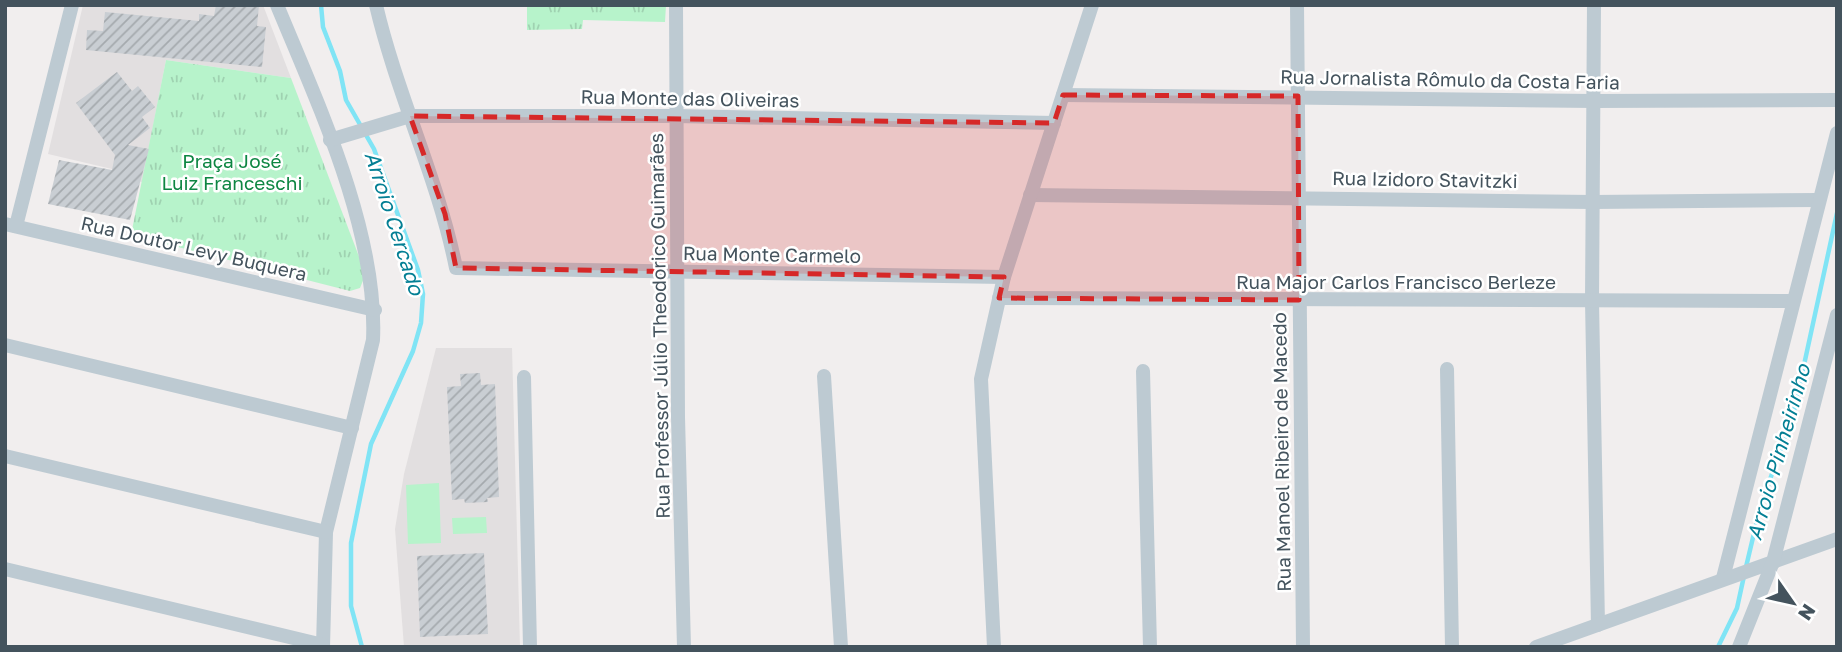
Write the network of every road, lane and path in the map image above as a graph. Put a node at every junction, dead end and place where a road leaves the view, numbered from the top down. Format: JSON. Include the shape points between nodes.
{"nodes":[{"id":1,"x":72,"y":5,"type":"edge"},
{"id":2,"x":277,"y":5,"type":"edge"},
{"id":3,"x":376,"y":5,"type":"edge"},
{"id":4,"x":676,"y":5,"type":"edge"},
{"id":5,"x":1092,"y":5,"type":"edge"},
{"id":6,"x":1297,"y":5,"type":"edge"},
{"id":7,"x":1594,"y":5,"type":"edge"},
{"id":8,"x":1063,"y":95,"type":"junction"},
{"id":9,"x":1297,"y":96,"type":"junction"},
{"id":10,"x":1837,"y":100,"type":"edge"},
{"id":11,"x":1594,"y":101,"type":"junction"},
{"id":12,"x":410,"y":116,"type":"junction"},
{"id":13,"x":675,"y":116,"type":"junction"},
{"id":14,"x":1054,"y":123,"type":"junction"},
{"id":15,"x":1837,"y":133,"type":"edge"},
{"id":16,"x":330,"y":140,"type":"junction"},
{"id":17,"x":1030,"y":195,"type":"junction"},
{"id":18,"x":1298,"y":196,"type":"junction"},
{"id":19,"x":1818,"y":200,"type":"junction"},
{"id":20,"x":1592,"y":202,"type":"junction"},
{"id":21,"x":10,"y":225,"type":"edge"},
{"id":22,"x":677,"y":272,"type":"junction"},
{"id":23,"x":1004,"y":277,"type":"junction"},
{"id":24,"x":999,"y":298,"type":"junction"},
{"id":25,"x":1299,"y":300,"type":"junction"},
{"id":26,"x":1592,"y":301,"type":"junction"},
{"id":27,"x":1793,"y":301,"type":"junction"},
{"id":28,"x":374,"y":310,"type":"junction"},
{"id":29,"x":1837,"y":315,"type":"edge"},
{"id":30,"x":5,"y":345,"type":"edge"},
{"id":31,"x":1447,"y":369,"type":"dead end"},
{"id":32,"x":1143,"y":371,"type":"dead end"},
{"id":33,"x":824,"y":376,"type":"dead end"},
{"id":34,"x":524,"y":377,"type":"dead end"},
{"id":35,"x":352,"y":428,"type":"junction"},
{"id":36,"x":5,"y":456,"type":"edge"},
{"id":37,"x":326,"y":533,"type":"junction"},
{"id":38,"x":1837,"y":539,"type":"edge"},
{"id":39,"x":1768,"y":564,"type":"junction"},
{"id":40,"x":5,"y":569,"type":"edge"},
{"id":41,"x":1726,"y":577,"type":"junction"},
{"id":42,"x":1598,"y":625,"type":"junction"},
{"id":43,"x":323,"y":646,"type":"edge"},
{"id":44,"x":530,"y":647,"type":"edge"},
{"id":45,"x":684,"y":647,"type":"edge"},
{"id":46,"x":841,"y":647,"type":"edge"},
{"id":47,"x":994,"y":647,"type":"edge"},
{"id":48,"x":1150,"y":647,"type":"edge"},
{"id":49,"x":1303,"y":647,"type":"edge"},
{"id":50,"x":1452,"y":647,"type":"edge"},
{"id":51,"x":1536,"y":647,"type":"edge"},
{"id":52,"x":1739,"y":647,"type":"edge"}],
"edges":[{"from":1,"to":21,"type":"street"},
{"from":2,"to":16,"type":"street"},
{"from":3,"to":12,"type":"street"},
{"from":4,"to":13,"type":"street","name":"Rua Professor Júlio Theodorico Guimarães"},
{"from":5,"to":8,"type":"street"},
{"from":6,"to":9,"type":"street","name":"Rua Manoel Ribeiro de Macedo"},
{"from":7,"to":11,"type":"street"},
{"from":8,"to":9,"type":"street","name":"Rua Jornalista Rômulo da Costa Faria"},
{"from":8,"to":14,"type":"street"},
{"from":9,"to":11,"type":"street","name":"Rua Jornalista Rômulo da Costa Faria"},
{"from":9,"to":18,"type":"street","name":"Rua Manoel Ribeiro de Macedo"},
{"from":10,"to":11,"type":"street","name":"Rua Jornalista Rômulo da Costa Faria"},
{"from":11,"to":20,"type":"street"},
{"from":12,"to":13,"type":"street","name":"Rua Monte das Oliveiras"},
{"from":12,"to":16,"type":"street","name":"Rua Monte das Oliveiras"},
{"from":12,"to":22,"type":"street","name":"Rua Monte Carmelo","via":[[445,215],[456,268]]},
{"from":13,"to":14,"type":"street","name":"Rua Monte das Oliveiras"},
{"from":13,"to":22,"type":"street","name":"Rua Professor Júlio Theodorico Guimarães"},
{"from":14,"to":17,"type":"street"},
{"from":15,"to":19,"type":"street"},
{"from":16,"to":28,"type":"street","via":[[369,261]]},
{"from":17,"to":18,"type":"street","name":"Rua Izidoro Stavitzki"},
{"from":17,"to":23,"type":"street"},
{"from":18,"to":20,"type":"street","name":"Rua Izidoro Stavitzki"},
{"from":18,"to":25,"type":"street","name":"Rua Manoel Ribeiro de Macedo"},
{"from":19,"to":20,"type":"street","name":"Rua Izidoro Stavitzki"},
{"from":19,"to":27,"type":"street"},
{"from":20,"to":26,"type":"street"},
{"from":21,"to":28,"type":"street","name":"Rua Doutor Levy Buquera"},
{"from":22,"to":23,"type":"street","name":"Rua Monte Carmelo"},
{"from":22,"to":45,"type":"street","name":"Rua Professor Júlio Theodorico Guimarães"},
{"from":23,"to":24,"type":"street"},
{"from":24,"to":25,"type":"street","name":"Rua Major Carlos Francisco Berleze"},
{"from":24,"to":47,"type":"street","via":[[981,379]]},
{"from":25,"to":26,"type":"street","name":"Rua Major Carlos Francisco Berleze"},
{"from":25,"to":49,"type":"street","name":"Rua Manoel Ribeiro de Macedo"},
{"from":26,"to":27,"type":"street","name":"Rua Major Carlos Francisco Berleze"},
{"from":26,"to":42,"type":"street"},
{"from":27,"to":41,"type":"street"},
{"from":28,"to":35,"type":"street","via":[[373,340]]},
{"from":29,"to":39,"type":"street"},
{"from":30,"to":35,"type":"street"},
{"from":31,"to":50,"type":"street"},
{"from":32,"to":48,"type":"street"},
{"from":33,"to":46,"type":"street"},
{"from":34,"to":44,"type":"street"},
{"from":35,"to":37,"type":"street"},
{"from":36,"to":37,"type":"street"},
{"from":37,"to":43,"type":"street"},
{"from":38,"to":39,"type":"street"},
{"from":39,"to":41,"type":"street"},
{"from":39,"to":52,"type":"street"},
{"from":40,"to":43,"type":"street"},
{"from":41,"to":42,"type":"street"},
{"from":42,"to":51,"type":"street"}]}
